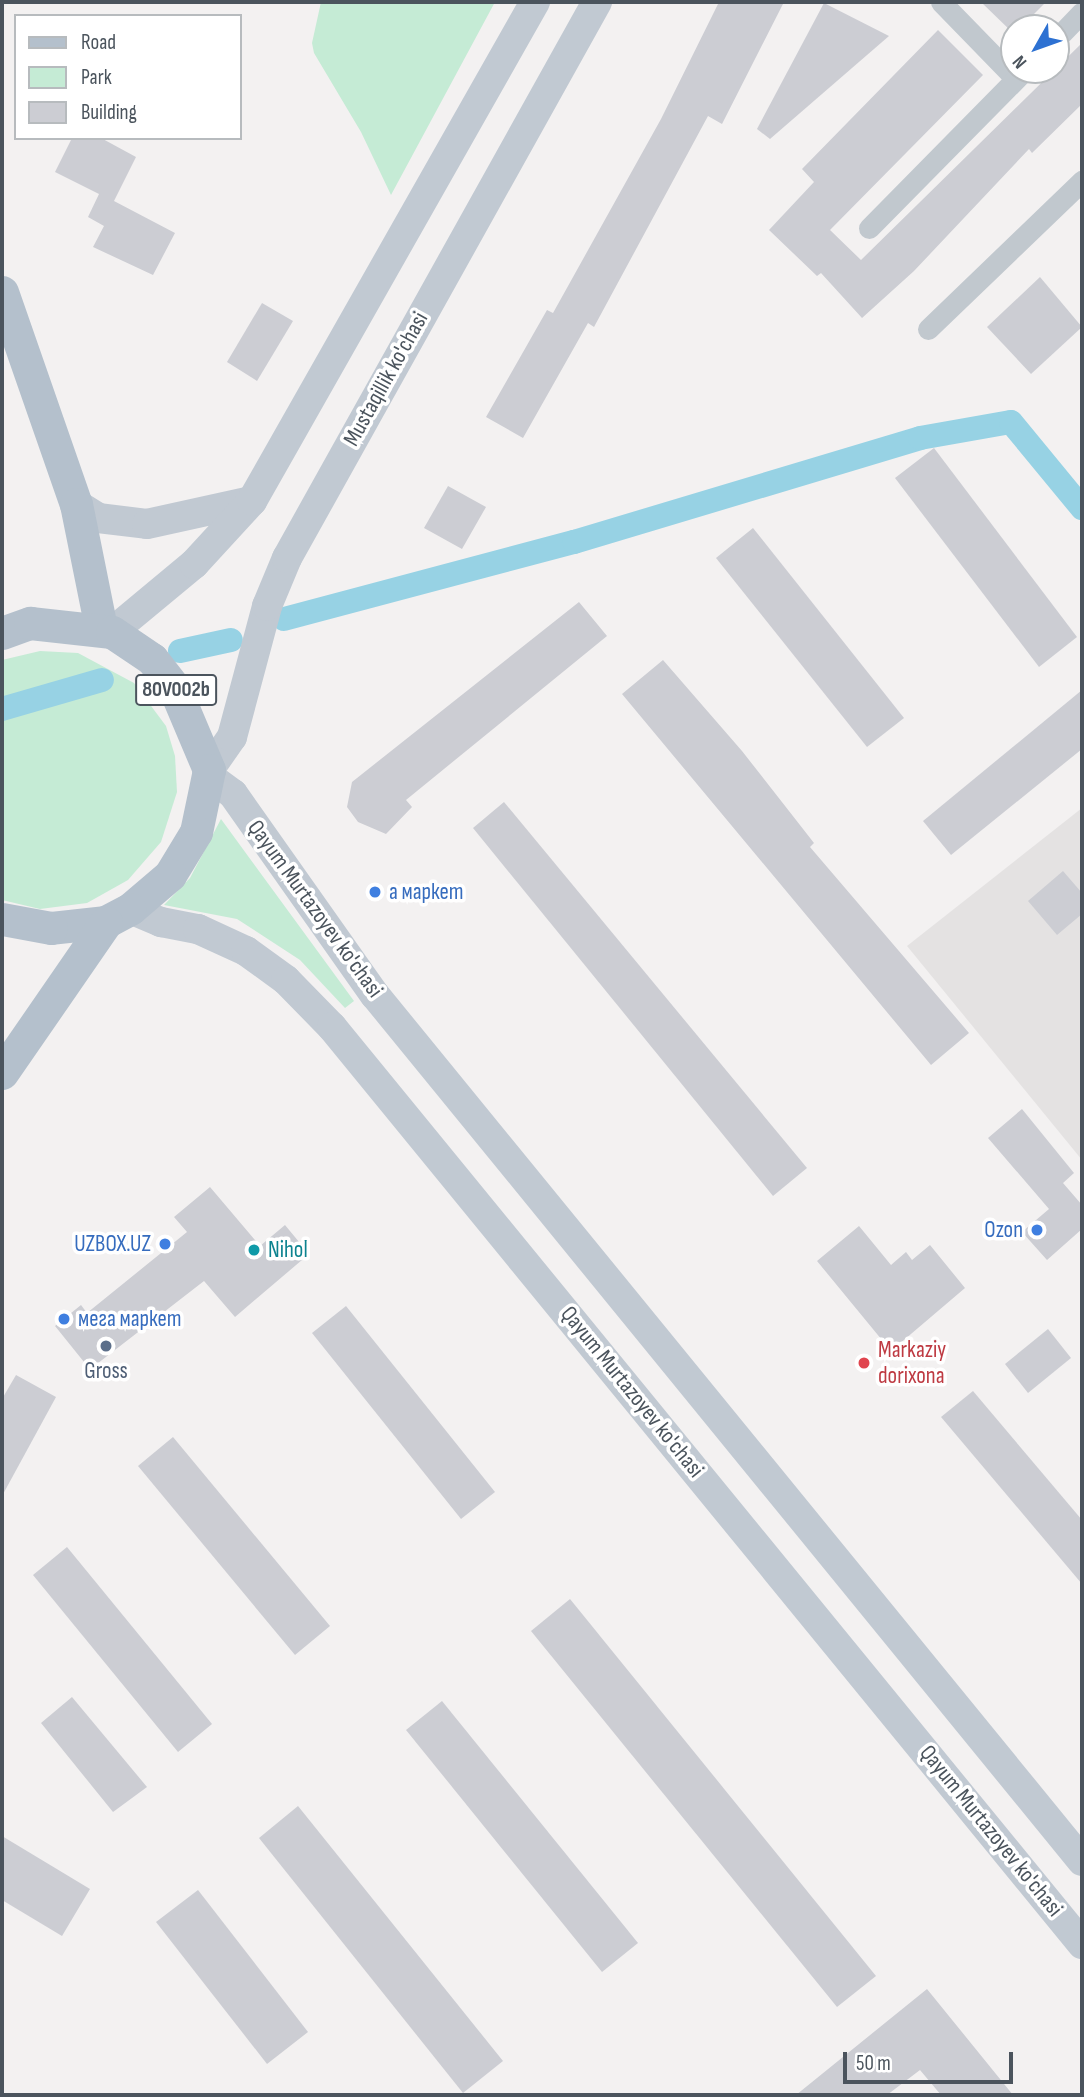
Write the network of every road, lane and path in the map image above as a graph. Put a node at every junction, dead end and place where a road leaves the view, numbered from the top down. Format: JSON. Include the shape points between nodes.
{"nodes":[{"id":1,"x":535,"y":2,"type":"edge"},
{"id":2,"x":597,"y":2,"type":"edge"},
{"id":3,"x":941,"y":2,"type":"edge"},
{"id":4,"x":1000,"y":56,"type":"edge"},
{"id":5,"x":1012,"y":84,"type":"edge"},
{"id":6,"x":1082,"y":181,"type":"edge"},
{"id":7,"x":869,"y":229,"type":"dead end"},
{"id":8,"x":2,"y":292,"type":"edge"},
{"id":9,"x":928,"y":329,"type":"dead end"},
{"id":10,"x":252,"y":501,"type":"junction"},
{"id":11,"x":76,"y":504,"type":"junction"},
{"id":12,"x":106,"y":630,"type":"junction"},
{"id":13,"x":2,"y":633,"type":"edge"},
{"id":14,"x":208,"y":772,"type":"junction"},
{"id":15,"x":118,"y":916,"type":"junction"},
{"id":16,"x":2,"y":919,"type":"edge"},
{"id":17,"x":2,"y":1073,"type":"edge"},
{"id":18,"x":1082,"y":1861,"type":"edge"},
{"id":19,"x":1082,"y":1944,"type":"edge"}],
"edges":[{"from":1,"to":10,"type":"street"},
{"from":2,"to":14,"type":"street","name":"Mustaqillik ko'chasi","number":"80V002b","via":[[287,558],[267,606],[232,737]]},
{"from":3,"to":4,"type":"street"},
{"from":5,"to":7,"type":"street"},
{"from":6,"to":9,"type":"street"},
{"from":8,"to":11,"type":"main road"},
{"from":10,"to":11,"type":"street","via":[[147,524],[98,517]]},
{"from":10,"to":12,"type":"street","via":[[194,565]]},
{"from":11,"to":12,"type":"main road"},
{"from":12,"to":13,"type":"main road","number":"80V002b","via":[[30,623]]},
{"from":12,"to":14,"type":"main road","number":"80V002b","via":[[152,659],[174,687]]},
{"from":14,"to":15,"type":"main road","number":"80V002b","via":[[196,832],[170,875]]},
{"from":14,"to":18,"type":"street","name":"Qayum Murtazoyev ko'chasi","via":[[233,794],[375,995]]},
{"from":15,"to":16,"type":"main road","via":[[51,929]]},
{"from":15,"to":17,"type":"main road","number":"80V002b"},
{"from":15,"to":19,"type":"street","name":"Qayum Murtazoyev ko'chasi","via":[[198,929],[246,951],[286,980],[332,1027]]}]}
